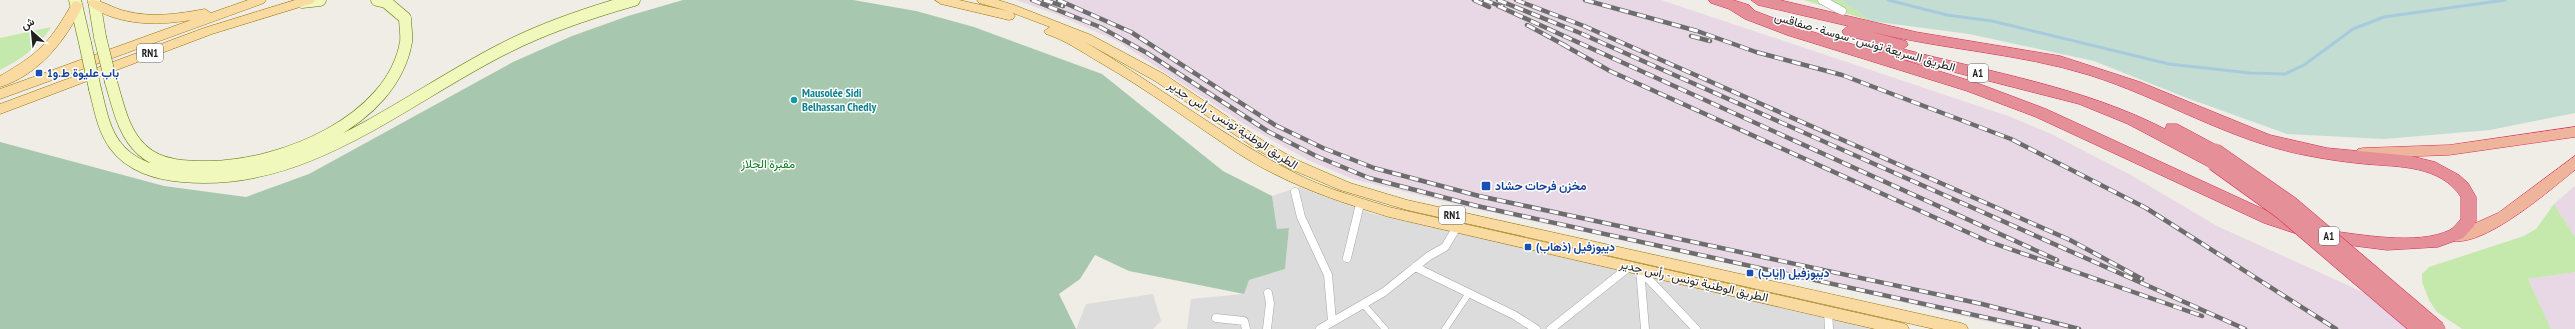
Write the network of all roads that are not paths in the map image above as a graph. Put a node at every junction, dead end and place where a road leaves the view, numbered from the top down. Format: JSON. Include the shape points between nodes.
{"nodes":[{"id":1,"x":251,"y":0,"type":"edge"},
{"id":2,"x":260,"y":0,"type":"edge"},
{"id":3,"x":320,"y":0,"type":"edge"},
{"id":4,"x":377,"y":0,"type":"edge"},
{"id":5,"x":634,"y":0,"type":"edge"},
{"id":6,"x":941,"y":0,"type":"edge"},
{"id":7,"x":983,"y":0,"type":"edge"},
{"id":8,"x":1716,"y":0,"type":"edge"},
{"id":9,"x":1753,"y":0,"type":"edge"},
{"id":10,"x":1758,"y":0,"type":"edge"},
{"id":11,"x":1822,"y":0,"type":"edge"},
{"id":12,"x":306,"y":1,"type":"edge"},
{"id":13,"x":94,"y":2,"type":"edge"},
{"id":14,"x":76,"y":3,"type":"edge"},
{"id":15,"x":1734,"y":6,"type":"junction"},
{"id":16,"x":1842,"y":10,"type":"dead end"},
{"id":17,"x":0,"y":82,"type":"edge"},
{"id":18,"x":0,"y":94,"type":"edge"},
{"id":19,"x":0,"y":109,"type":"edge"},
{"id":20,"x":2575,"y":132,"type":"edge"},
{"id":21,"x":2321,"y":153,"type":"junction"},
{"id":22,"x":2214,"y":157,"type":"junction"},
{"id":23,"x":2575,"y":162,"type":"edge"},
{"id":24,"x":1295,"y":192,"type":"dead end"},
{"id":25,"x":1360,"y":204,"type":"junction"},
{"id":26,"x":1458,"y":227,"type":"junction"},
{"id":27,"x":2454,"y":236,"type":"junction"},
{"id":28,"x":1641,"y":256,"type":"junction"},
{"id":29,"x":1347,"y":258,"type":"dead end"},
{"id":30,"x":1415,"y":267,"type":"junction"},
{"id":31,"x":1635,"y":268,"type":"junction"},
{"id":32,"x":1268,"y":293,"type":"dead end"},
{"id":33,"x":1469,"y":293,"type":"junction"},
{"id":34,"x":1363,"y":304,"type":"junction"},
{"id":35,"x":1828,"y":311,"type":"junction"},
{"id":36,"x":1216,"y":318,"type":"dead end"},
{"id":37,"x":1332,"y":321,"type":"junction"},
{"id":38,"x":1246,"y":329,"type":"edge"},
{"id":39,"x":1267,"y":329,"type":"edge"},
{"id":40,"x":1320,"y":329,"type":"edge"},
{"id":41,"x":1385,"y":329,"type":"edge"},
{"id":42,"x":1445,"y":329,"type":"edge"},
{"id":43,"x":1536,"y":329,"type":"edge"},
{"id":44,"x":1551,"y":329,"type":"edge"},
{"id":45,"x":1645,"y":329,"type":"edge"},
{"id":46,"x":1696,"y":329,"type":"edge"},
{"id":47,"x":1829,"y":329,"type":"edge"},
{"id":48,"x":1902,"y":329,"type":"edge"},
{"id":49,"x":1961,"y":329,"type":"edge"},
{"id":50,"x":2419,"y":329,"type":"edge"},
{"id":51,"x":2438,"y":329,"type":"edge"}],
"edges":[{"from":1,"to":13,"type":"main road","via":[[191,16],[145,20],[108,12]]},
{"from":2,"to":18,"type":"main road","number":"RN1"},
{"from":3,"to":12,"type":"main road"},
{"from":4,"to":13,"type":"main road","bridge":true,"via":[[386,2],[405,18],[407,42],[395,73],[373,100],[326,136],[283,156],[234,167],[182,168],[155,159],[136,144],[123,119],[111,82]]},
{"from":5,"to":14,"type":"main road","bridge":true,"via":[[564,23],[501,50],[310,155],[274,168],[240,176],[185,178],[144,169],[120,151],[103,122]]},
{"from":6,"to":25,"type":"main road","name":"الطريق الوطنية تونس - رأس جدير","number":"RN1","via":[[1002,14],[1063,35],[1127,72],[1268,165],[1293,178]]},
{"from":7,"to":28,"type":"main road","name":"الطريق الوطنية تونس - رأس جدير","number":"RN1","via":[[1040,18],[1100,43],[1309,173],[1406,205]]},
{"from":8,"to":15,"type":"highway","name":"الطريق السريعة تونس - سوسة - صفاقس","number":"A1"},
{"from":9,"to":22,"type":"highway","name":"الطريق السريعة تونس - سوسة - صفاقس","number":"A1","via":[[1871,38],[2088,92],[2149,116]]},
{"from":10,"to":21,"type":"highway","via":[[1916,37],[2045,57],[2137,86],[2268,140]]},
{"from":11,"to":16,"type":"street"},
{"from":12,"to":19,"type":"main road","number":"RN1","via":[[208,31]]},
{"from":14,"to":17,"type":"main road","via":[[59,39],[44,54]]},
{"from":15,"to":22,"type":"highway","name":"الطريق السريعة تونس - سوسة - صفاقس","number":"A1","via":[[1917,59],[2052,90],[2142,124]]},
{"from":15,"to":27,"type":"highway","via":[[1792,31],[1972,87],[2041,113],[2262,216],[2316,234],[2361,242],[2399,244],[2431,243]]},
{"from":20,"to":21,"type":"highway","via":[[2449,150]]},
{"from":21,"to":27,"type":"highway","via":[[2410,162],[2443,172],[2462,187],[2470,200],[2471,217]]},
{"from":22,"to":50,"type":"highway","name":"الطريق السريعة تونس - سوسة - صفاقس","number":"A1","bridge":true},
{"from":22,"to":51,"type":"highway","name":"الطريق السريعة تونس - سوسة - صفاقس","number":"A1","bridge":true,"via":[[2291,204]]},
{"from":23,"to":27,"type":"highway","via":[[2535,194],[2495,221],[2480,230]]},
{"from":24,"to":37,"type":"street","via":[[1302,217],[1328,275]]},
{"from":25,"to":26,"type":"main road","name":"الطريق الوطنية تونس - رأس جدير","number":"RN1"},
{"from":25,"to":29,"type":"street"},
{"from":26,"to":30,"type":"street","via":[[1448,244]]},
{"from":26,"to":31,"type":"main road","name":"الطريق الوطنية تونس - رأس جدير","number":"RN1"},
{"from":28,"to":31,"type":"street"},
{"from":28,"to":49,"type":"main road","name":"الطريق الوطنية تونس - رأس جدير","number":"RN1"},
{"from":30,"to":33,"type":"street"},
{"from":30,"to":34,"type":"street","via":[[1384,292]]},
{"from":31,"to":35,"type":"main road","name":"الطريق الوطنية تونس - رأس جدير","number":"RN1"},
{"from":31,"to":44,"type":"street"},
{"from":31,"to":45,"type":"street"},
{"from":31,"to":46,"type":"street"},
{"from":32,"to":39,"type":"street","via":[[1270,303]]},
{"from":33,"to":42,"type":"street"},
{"from":33,"to":43,"type":"street"},
{"from":34,"to":37,"type":"street"},
{"from":34,"to":41,"type":"street"},
{"from":35,"to":47,"type":"street"},
{"from":35,"to":48,"type":"main road","name":"الطريق الوطنية تونس - رأس جدير","number":"RN1"},
{"from":36,"to":38,"type":"street","via":[[1244,321]]},
{"from":37,"to":40,"type":"street"}]}
